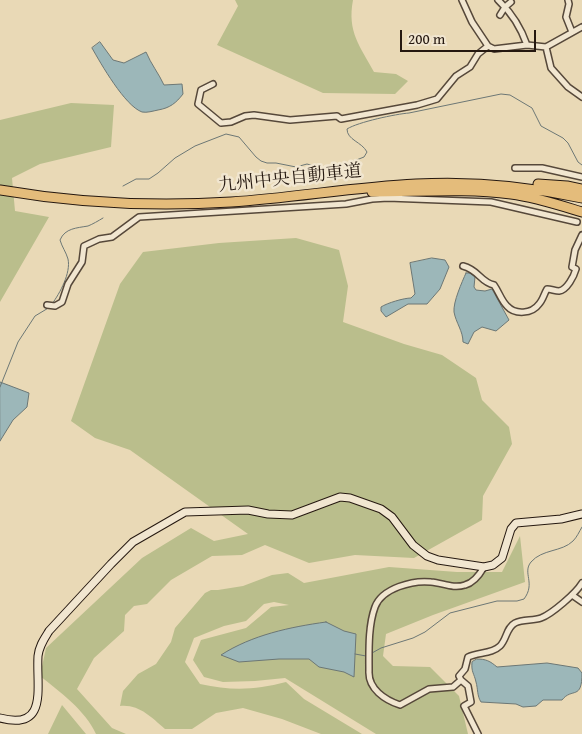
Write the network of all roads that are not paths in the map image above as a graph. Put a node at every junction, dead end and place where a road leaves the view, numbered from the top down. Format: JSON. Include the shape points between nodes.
{"nodes":[{"id":1,"x":462,"y":0,"type":"edge"},
{"id":2,"x":498,"y":0,"type":"edge"},
{"id":3,"x":568,"y":0,"type":"edge"},
{"id":4,"x":511,"y":2,"type":"dead end"},
{"id":5,"x":505,"y":7,"type":"junction"},
{"id":6,"x":500,"y":15,"type":"dead end"},
{"id":7,"x":582,"y":27,"type":"edge"},
{"id":8,"x":572,"y":32,"type":"junction"},
{"id":9,"x":527,"y":45,"type":"junction"},
{"id":10,"x":488,"y":46,"type":"junction"},
{"id":11,"x":546,"y":47,"type":"junction"},
{"id":12,"x":213,"y":84,"type":"dead end"},
{"id":13,"x":582,"y":97,"type":"edge"},
{"id":14,"x":515,"y":168,"type":"dead end"},
{"id":15,"x":582,"y":178,"type":"edge"},
{"id":16,"x":416,"y":184,"type":"junction"},
{"id":17,"x":582,"y":189,"type":"edge"},
{"id":18,"x":0,"y":190,"type":"edge"},
{"id":19,"x":359,"y":192,"type":"junction"},
{"id":20,"x":0,"y":194,"type":"edge"},
{"id":21,"x":582,"y":198,"type":"edge"},
{"id":22,"x":582,"y":202,"type":"edge"},
{"id":23,"x":580,"y":213,"type":"edge"},
{"id":24,"x":579,"y":222,"type":"edge"},
{"id":25,"x":582,"y":235,"type":"edge"},
{"id":26,"x":463,"y":266,"type":"dead end"},
{"id":27,"x":47,"y":305,"type":"dead end"},
{"id":28,"x":582,"y":514,"type":"edge"},
{"id":29,"x":484,"y":567,"type":"junction"},
{"id":30,"x":582,"y":583,"type":"edge"},
{"id":31,"x":572,"y":595,"type":"junction"},
{"id":32,"x":582,"y":602,"type":"edge"},
{"id":33,"x":461,"y":680,"type":"junction"},
{"id":34,"x":0,"y":718,"type":"edge"},
{"id":35,"x":478,"y":734,"type":"edge"}],
"edges":[{"from":1,"to":10,"type":"street"},
{"from":2,"to":5,"type":"street"},
{"from":3,"to":8,"type":"street","via":[[566,17]]},
{"from":4,"to":5,"type":"street"},
{"from":5,"to":6,"type":"street"},
{"from":5,"to":9,"type":"street"},
{"from":7,"to":8,"type":"street"},
{"from":8,"to":11,"type":"street"},
{"from":9,"to":10,"type":"street","via":[[499,50]]},
{"from":9,"to":11,"type":"street"},
{"from":10,"to":12,"type":"street","via":[[436,99],[341,119],[337,116],[290,120],[254,115],[221,123],[198,104],[201,90]]},
{"from":11,"to":13,"type":"street","via":[[551,68],[568,88]]},
{"from":14,"to":15,"type":"street","via":[[542,168]]},
{"from":16,"to":17,"type":"highway","via":[[468,181]]},
{"from":16,"to":18,"type":"highway","name":"九州中央自動車道","via":[[192,204],[85,201]]},
{"from":16,"to":21,"type":"highway","name":"九州中央自動車道","via":[[502,185]]},
{"from":19,"to":20,"type":"highway","name":"九州中央自動車道","via":[[186,208],[85,205]]},
{"from":19,"to":22,"type":"highway","name":"九州中央自動車道","via":[[473,187],[536,193]]},
{"from":19,"to":23,"type":"highway","via":[[497,192],[531,198]]},
{"from":23,"to":24,"type":"street"},
{"from":24,"to":27,"type":"street","via":[[491,202],[388,198],[346,204],[140,217],[112,237],[84,246],[82,262],[68,284],[62,302]]},
{"from":25,"to":26,"type":"street","via":[[575,250],[572,267],[576,269],[571,280],[559,291],[547,289],[540,304],[525,312],[515,312],[506,306],[494,286],[486,283],[478,272]]},
{"from":28,"to":29,"type":"street","via":[[516,523],[502,558]]},
{"from":29,"to":33,"type":"street","via":[[470,584],[452,587],[419,582],[390,591],[379,599],[372,620],[369,680],[377,692],[391,702],[400,705],[429,689],[453,687]]},
{"from":29,"to":34,"type":"street","via":[[427,556],[413,545],[392,517],[381,509],[350,498],[340,497],[292,515],[248,510],[185,512],[134,542],[49,632],[38,655],[38,699],[31,715],[13,722]]},
{"from":30,"to":31,"type":"street"},
{"from":31,"to":32,"type":"street"},
{"from":31,"to":33,"type":"street","via":[[542,617],[513,624],[505,640],[496,648],[468,657],[459,676]]},
{"from":33,"to":35,"type":"street","via":[[468,686],[471,702],[464,706]]}]}
